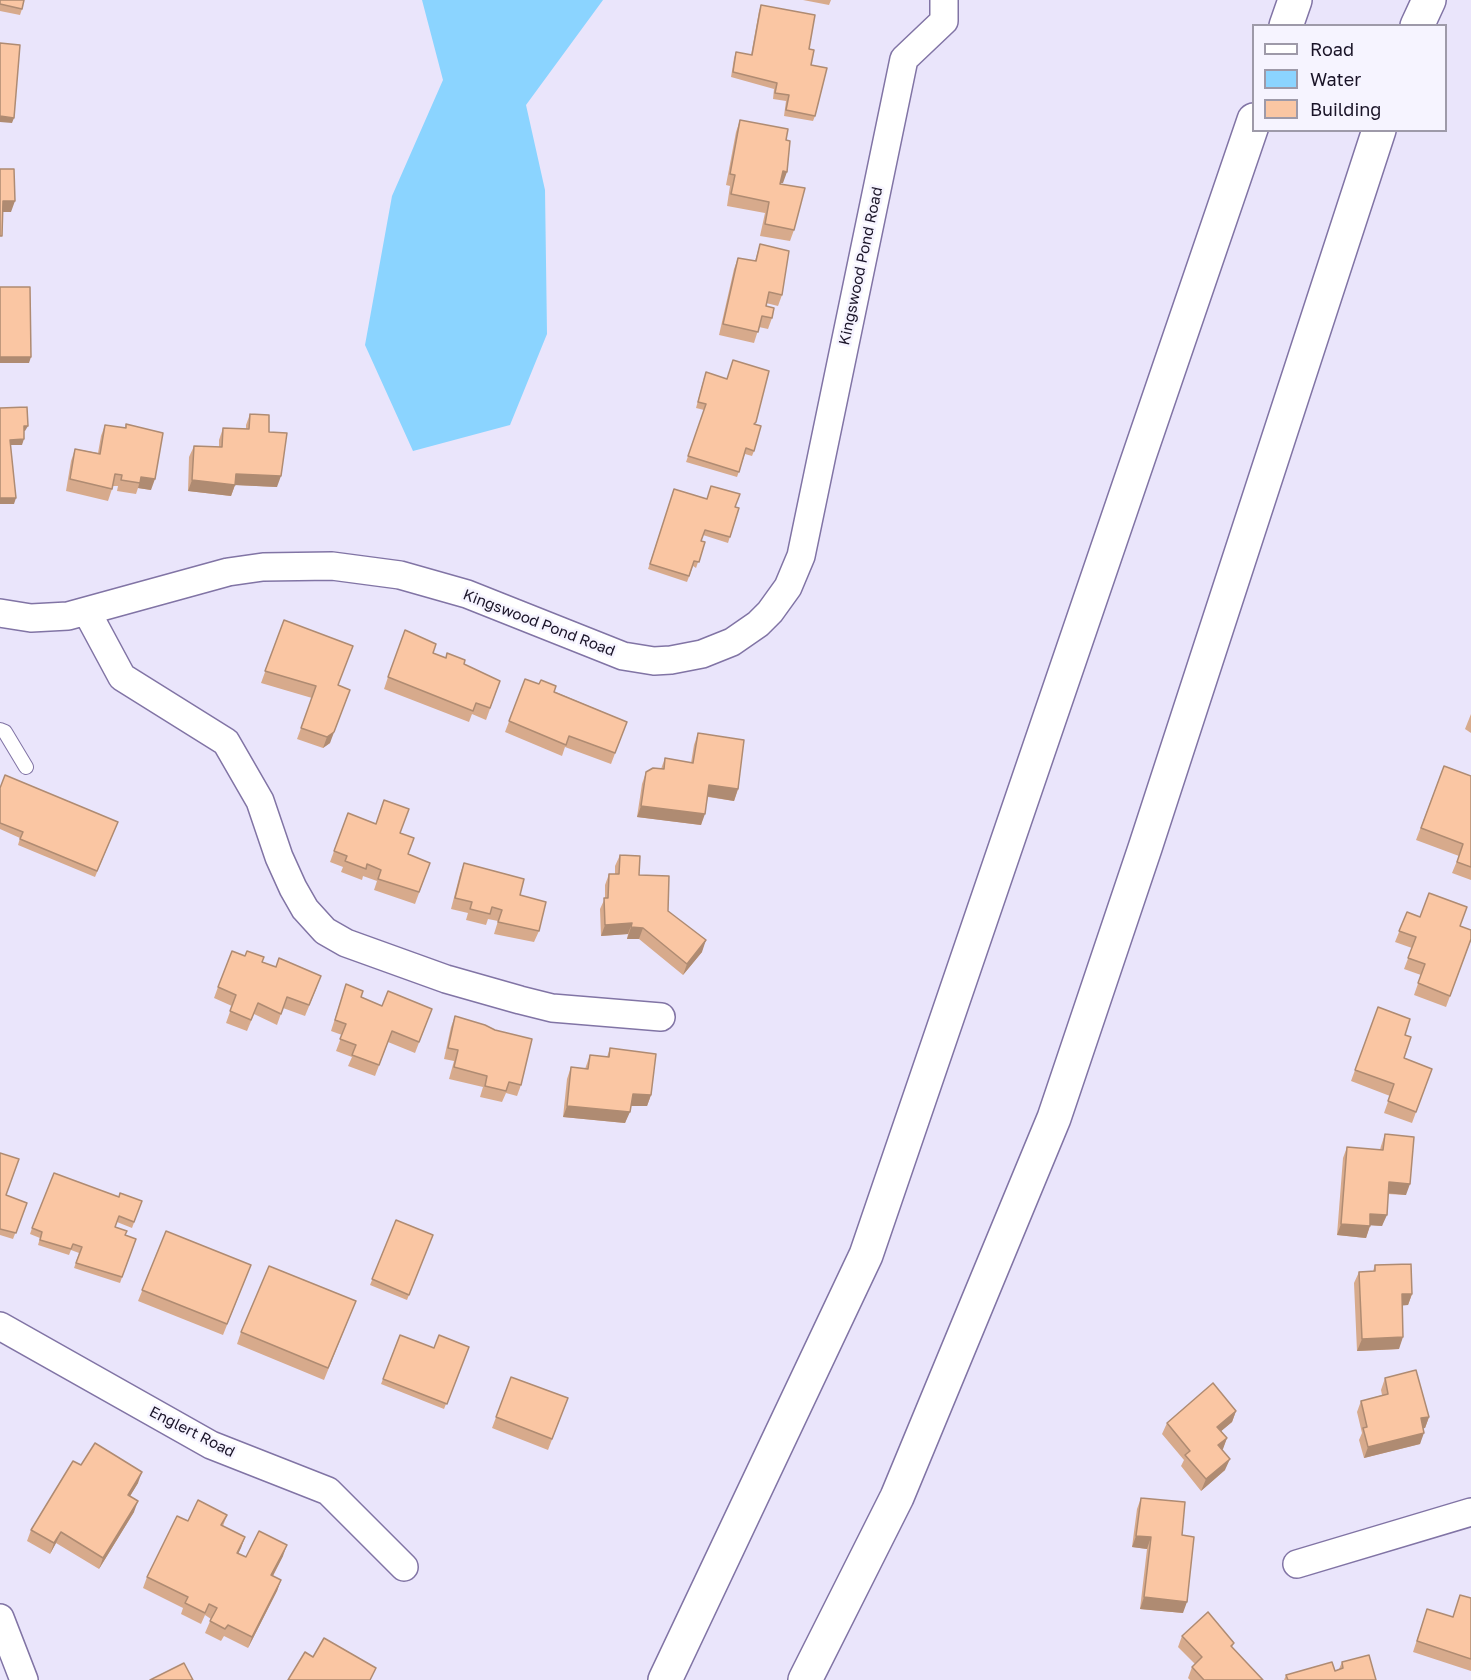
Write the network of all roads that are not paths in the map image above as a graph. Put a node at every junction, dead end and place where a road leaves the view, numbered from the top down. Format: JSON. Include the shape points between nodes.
{"nodes":[{"id":1,"x":1295,"y":0,"type":"edge"},
{"id":2,"x":1429,"y":0,"type":"edge"},
{"id":3,"x":944,"y":10,"type":"edge"},
{"id":4,"x":1287,"y":24,"type":"edge"},
{"id":5,"x":1418,"y":24,"type":"edge"},
{"id":6,"x":1252,"y":126,"type":"edge"},
{"id":7,"x":1378,"y":132,"type":"edge"},
{"id":8,"x":87,"y":612,"type":"junction"},
{"id":9,"x":0,"y":613,"type":"edge"},
{"id":10,"x":0,"y":730,"type":"edge"},
{"id":11,"x":26,"y":767,"type":"dead end"},
{"id":12,"x":661,"y":1017,"type":"dead end"},
{"id":13,"x":0,"y":1326,"type":"edge"},
{"id":14,"x":1471,"y":1512,"type":"edge"},
{"id":15,"x":1297,"y":1564,"type":"dead end"},
{"id":16,"x":404,"y":1567,"type":"dead end"},
{"id":17,"x":0,"y":1618,"type":"edge"},
{"id":18,"x":24,"y":1680,"type":"edge"},
{"id":19,"x":664,"y":1680,"type":"edge"},
{"id":20,"x":805,"y":1680,"type":"edge"}],
"edges":[{"from":1,"to":4,"type":"highway"},
{"from":2,"to":5,"type":"highway"},
{"from":3,"to":8,"type":"street","name":"Kingswood Pond Road","via":[[904,59],[801,556],[780,600],[758,624],[732,642],[702,654],[654,661],[623,656],[434,584],[332,566],[263,567],[228,573]]},
{"from":6,"to":19,"type":"highway","via":[[866,1255]]},
{"from":7,"to":20,"type":"highway","via":[[1054,1118],[897,1497]]},
{"from":8,"to":9,"type":"street","name":"Kingswood Pond Road","via":[[50,619]]},
{"from":8,"to":12,"type":"street","via":[[122,677],[226,742],[260,801],[293,888],[325,931],[346,944],[520,1000],[552,1008]]},
{"from":10,"to":11,"type":"lane"},
{"from":13,"to":16,"type":"street","name":"Englert Road","via":[[211,1445],[328,1491]]},
{"from":14,"to":15,"type":"street"},
{"from":17,"to":18,"type":"street"}]}
